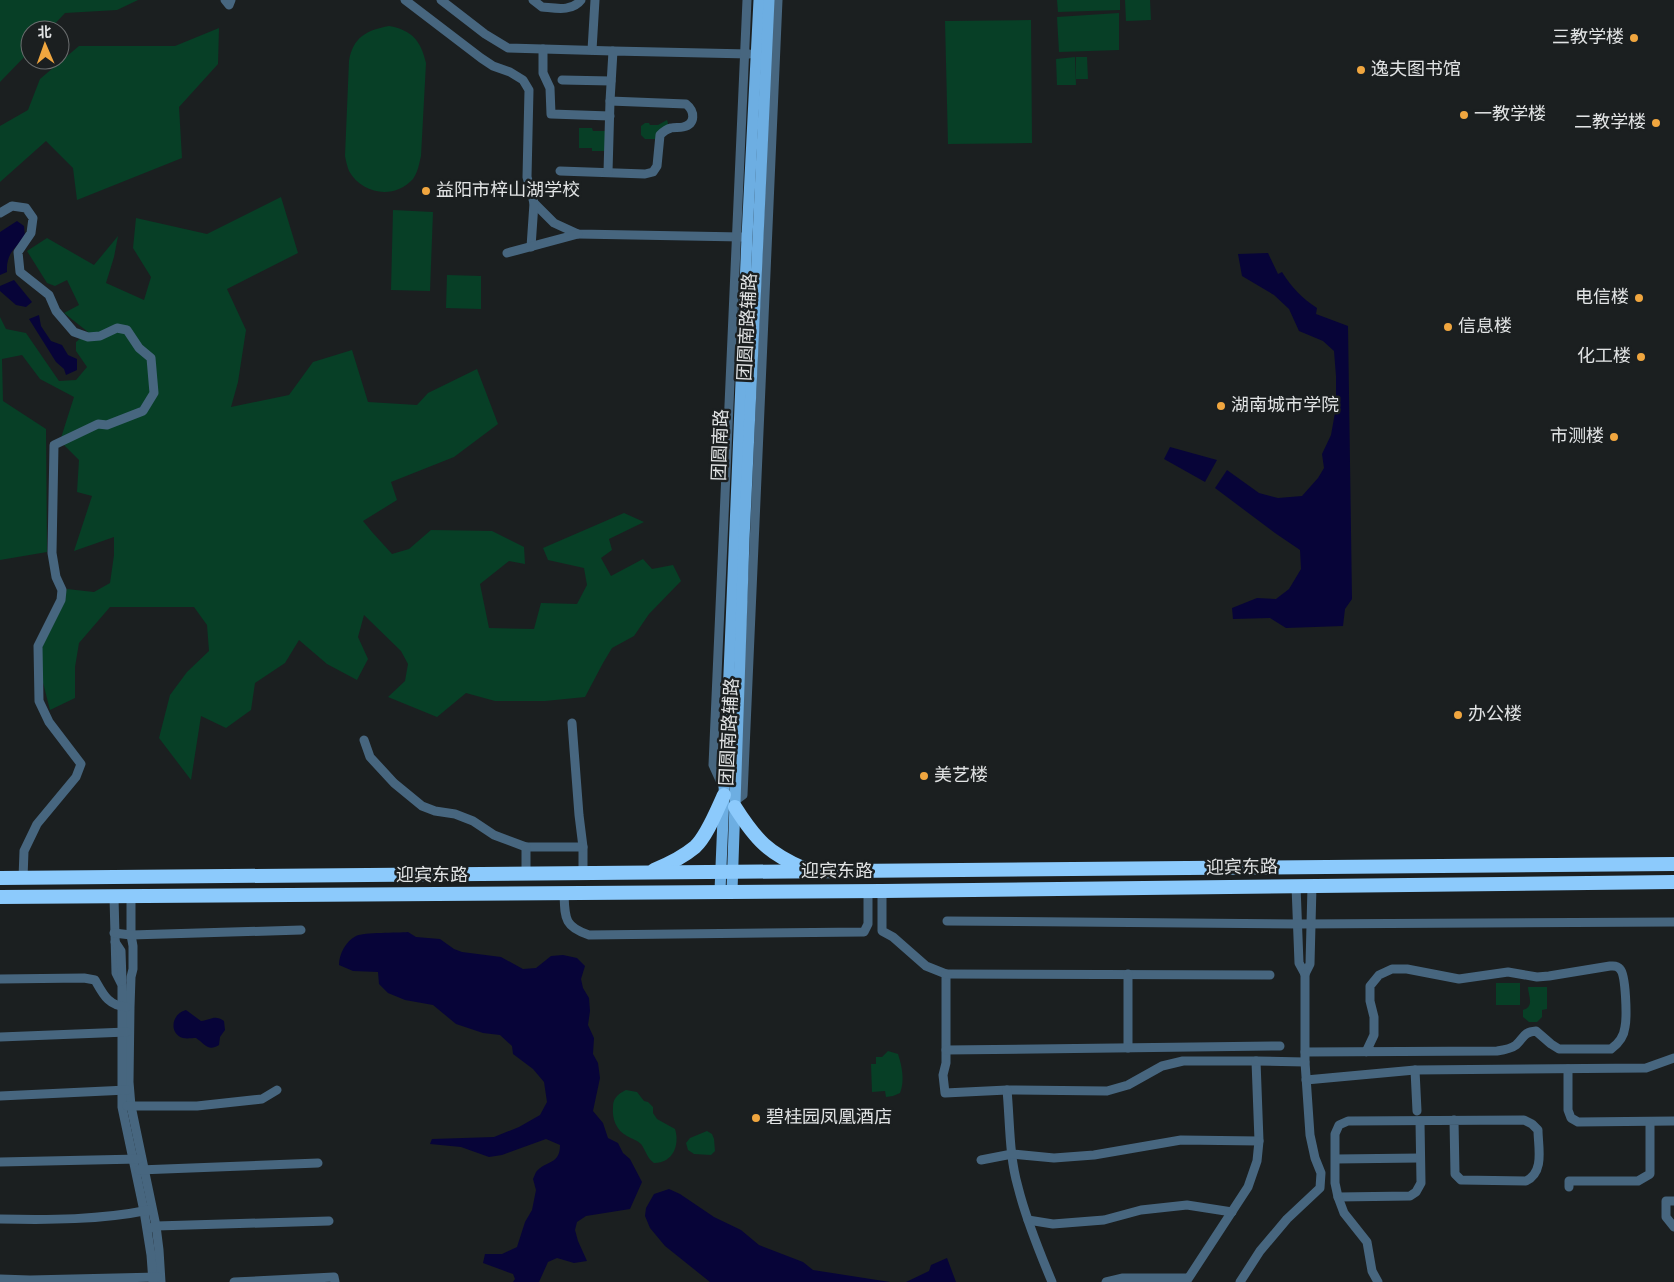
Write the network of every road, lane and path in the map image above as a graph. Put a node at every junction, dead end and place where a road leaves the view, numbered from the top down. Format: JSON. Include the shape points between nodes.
{"nodes":[{"id":1,"x":225,"y":0,"type":"edge"},
{"id":2,"x":231,"y":0,"type":"edge"},
{"id":3,"x":405,"y":0,"type":"edge"},
{"id":4,"x":441,"y":0,"type":"edge"},
{"id":5,"x":533,"y":0,"type":"edge"},
{"id":6,"x":581,"y":0,"type":"edge"},
{"id":7,"x":595,"y":0,"type":"edge"},
{"id":8,"x":746,"y":0,"type":"edge"},
{"id":9,"x":759,"y":0,"type":"edge"},
{"id":10,"x":769,"y":0,"type":"edge"},
{"id":11,"x":778,"y":0,"type":"edge"},
{"id":12,"x":543,"y":49,"type":"junction"},
{"id":13,"x":592,"y":50,"type":"junction"},
{"id":14,"x":613,"y":51,"type":"junction"},
{"id":15,"x":744,"y":54,"type":"junction"},
{"id":16,"x":757,"y":54,"type":"junction"},
{"id":17,"x":562,"y":80,"type":"dead end"},
{"id":18,"x":611,"y":81,"type":"junction"},
{"id":19,"x":610,"y":101,"type":"junction"},
{"id":20,"x":610,"y":116,"type":"junction"},
{"id":21,"x":560,"y":171,"type":"dead end"},
{"id":22,"x":608,"y":172,"type":"junction"},
{"id":23,"x":534,"y":203,"type":"junction"},
{"id":24,"x":0,"y":213,"type":"edge"},
{"id":25,"x":578,"y":234,"type":"junction"},
{"id":26,"x":742,"y":237,"type":"junction"},
{"id":27,"x":531,"y":247,"type":"junction"},
{"id":28,"x":507,"y":253,"type":"dead end"},
{"id":29,"x":572,"y":722,"type":"dead end"},
{"id":30,"x":364,"y":740,"type":"dead end"},
{"id":31,"x":729,"y":798,"type":"junction"},
{"id":32,"x":526,"y":847,"type":"junction"},
{"id":33,"x":583,"y":847,"type":"junction"},
{"id":34,"x":1674,"y":864,"type":"edge"},
{"id":35,"x":811,"y":871,"type":"junction"},
{"id":36,"x":726,"y":872,"type":"junction"},
{"id":37,"x":647,"y":873,"type":"junction"},
{"id":38,"x":526,"y":874,"type":"junction"},
{"id":39,"x":583,"y":874,"type":"junction"},
{"id":40,"x":0,"y":878,"type":"edge"},
{"id":41,"x":23,"y":878,"type":"junction"},
{"id":42,"x":1674,"y":882,"type":"edge"},
{"id":43,"x":1296,"y":886,"type":"junction"},
{"id":44,"x":1312,"y":886,"type":"junction"},
{"id":45,"x":726,"y":891,"type":"junction"},
{"id":46,"x":875,"y":891,"type":"junction"},
{"id":47,"x":564,"y":894,"type":"junction"},
{"id":48,"x":114,"y":896,"type":"junction"},
{"id":49,"x":131,"y":896,"type":"junction"},
{"id":50,"x":0,"y":897,"type":"edge"},
{"id":51,"x":947,"y":921,"type":"dead end"},
{"id":52,"x":1674,"y":922,"type":"edge"},
{"id":53,"x":1299,"y":924,"type":"junction"},
{"id":54,"x":1311,"y":924,"type":"junction"},
{"id":55,"x":301,"y":930,"type":"dead end"},
{"id":56,"x":131,"y":935,"type":"junction"},
{"id":57,"x":114,"y":937,"type":"junction"},
{"id":58,"x":946,"y":974,"type":"junction"},
{"id":59,"x":1128,"y":974,"type":"junction"},
{"id":60,"x":1305,"y":974,"type":"junction"},
{"id":61,"x":1270,"y":975,"type":"dead end"},
{"id":62,"x":0,"y":979,"type":"edge"},
{"id":63,"x":127,"y":1007,"type":"junction"},
{"id":64,"x":126,"y":1032,"type":"junction"},
{"id":65,"x":0,"y":1037,"type":"edge"},
{"id":66,"x":1280,"y":1046,"type":"dead end"},
{"id":67,"x":1128,"y":1048,"type":"junction"},
{"id":68,"x":946,"y":1050,"type":"junction"},
{"id":69,"x":1305,"y":1052,"type":"junction"},
{"id":70,"x":1366,"y":1052,"type":"junction"},
{"id":71,"x":1674,"y":1058,"type":"edge"},
{"id":72,"x":1256,"y":1061,"type":"junction"},
{"id":73,"x":1305,"y":1062,"type":"junction"},
{"id":74,"x":1568,"y":1069,"type":"junction"},
{"id":75,"x":1415,"y":1070,"type":"junction"},
{"id":76,"x":1306,"y":1080,"type":"junction"},
{"id":77,"x":126,"y":1090,"type":"junction"},
{"id":78,"x":277,"y":1090,"type":"dead end"},
{"id":79,"x":1008,"y":1090,"type":"junction"},
{"id":80,"x":0,"y":1096,"type":"edge"},
{"id":81,"x":127,"y":1107,"type":"junction"},
{"id":82,"x":1416,"y":1111,"type":"dead end"},
{"id":83,"x":1454,"y":1120,"type":"junction"},
{"id":84,"x":1420,"y":1121,"type":"junction"},
{"id":85,"x":1674,"y":1121,"type":"edge"},
{"id":86,"x":1650,"y":1122,"type":"junction"},
{"id":87,"x":1259,"y":1141,"type":"junction"},
{"id":88,"x":1012,"y":1154,"type":"junction"},
{"id":89,"x":1336,"y":1158,"type":"junction"},
{"id":90,"x":1420,"y":1158,"type":"junction"},
{"id":91,"x":138,"y":1159,"type":"junction"},
{"id":92,"x":981,"y":1160,"type":"dead end"},
{"id":93,"x":0,"y":1162,"type":"edge"},
{"id":94,"x":318,"y":1163,"type":"dead end"},
{"id":95,"x":140,"y":1170,"type":"junction"},
{"id":96,"x":1569,"y":1187,"type":"dead end"},
{"id":97,"x":1338,"y":1197,"type":"junction"},
{"id":98,"x":1674,"y":1201,"type":"edge"},
{"id":99,"x":148,"y":1210,"type":"junction"},
{"id":100,"x":1232,"y":1212,"type":"junction"},
{"id":101,"x":0,"y":1219,"type":"edge"},
{"id":102,"x":1028,"y":1220,"type":"junction"},
{"id":103,"x":329,"y":1221,"type":"dead end"},
{"id":104,"x":151,"y":1227,"type":"junction"},
{"id":105,"x":1674,"y":1228,"type":"edge"},
{"id":106,"x":0,"y":1279,"type":"edge"},
{"id":107,"x":157,"y":1279,"type":"edge"},
{"id":108,"x":1187,"y":1280,"type":"edge"},
{"id":109,"x":234,"y":1282,"type":"edge"},
{"id":110,"x":335,"y":1282,"type":"edge"},
{"id":111,"x":1052,"y":1282,"type":"edge"},
{"id":112,"x":1106,"y":1282,"type":"edge"},
{"id":113,"x":1240,"y":1282,"type":"edge"},
{"id":114,"x":1378,"y":1282,"type":"edge"}],
"edges":[{"from":1,"to":2,"type":"street","via":[[229,4]]},
{"from":3,"to":23,"type":"street","via":[[481,58],[523,80],[529,90],[527,177]]},
{"from":4,"to":12,"type":"street","via":[[508,48]]},
{"from":5,"to":6,"type":"street","via":[[542,7],[572,8]]},
{"from":7,"to":13,"type":"street"},
{"from":8,"to":15,"type":"street"},
{"from":9,"to":16,"type":"main road","name":"团圆南路"},
{"from":10,"to":31,"type":"main road","name":"团圆南路"},
{"from":11,"to":31,"type":"street","name":"团圆南路辅路","via":[[744,795]]},
{"from":12,"to":13,"type":"street"},
{"from":12,"to":20,"type":"street","via":[[551,114]]},
{"from":13,"to":14,"type":"street"},
{"from":14,"to":15,"type":"street"},
{"from":14,"to":18,"type":"street"},
{"from":15,"to":16,"type":"street"},
{"from":15,"to":26,"type":"street"},
{"from":16,"to":26,"type":"main road","name":"团圆南路"},
{"from":17,"to":18,"type":"street"},
{"from":18,"to":19,"type":"street"},
{"from":19,"to":20,"type":"street"},
{"from":19,"to":22,"type":"street","via":[[686,104],[693,114],[689,125],[670,128],[660,135],[657,166],[653,172]]},
{"from":20,"to":22,"type":"street"},
{"from":21,"to":22,"type":"street"},
{"from":23,"to":25,"type":"street","via":[[554,222]]},
{"from":23,"to":27,"type":"street"},
{"from":24,"to":41,"type":"street","via":[[12,206],[26,208],[33,218],[31,233],[18,252],[20,272],[49,295],[56,311],[74,332],[88,337],[100,336],[117,328],[127,330],[139,348],[151,358],[154,393],[143,411],[107,425],[98,424],[54,445],[52,553],[62,590],[61,600],[38,646],[39,701],[49,722],[81,764],[76,777],[37,824],[24,851]]},
{"from":25,"to":26,"type":"street"},
{"from":25,"to":27,"type":"street"},
{"from":26,"to":31,"type":"main road","name":"团圆南路"},
{"from":27,"to":28,"type":"street"},
{"from":29,"to":33,"type":"street"},
{"from":30,"to":32,"type":"street","via":[[370,757],[422,806],[455,814],[494,836]]},
{"from":31,"to":35,"type":"highway","via":[[762,844],[783,859]]},
{"from":31,"to":36,"type":"main road","name":"团圆南路"},
{"from":31,"to":37,"type":"highway","via":[[696,846],[674,862]]},
{"from":32,"to":33,"type":"street"},
{"from":32,"to":38,"type":"street"},
{"from":33,"to":39,"type":"street"},
{"from":34,"to":35,"type":"highway","name":"迎宾东路"},
{"from":35,"to":36,"type":"highway","name":"迎宾东路"},
{"from":36,"to":37,"type":"highway","name":"迎宾东路"},
{"from":36,"to":45,"type":"main road","name":"团圆南路"},
{"from":37,"to":39,"type":"highway","name":"迎宾东路"},
{"from":38,"to":39,"type":"highway","name":"迎宾东路"},
{"from":38,"to":41,"type":"highway","name":"迎宾东路"},
{"from":40,"to":41,"type":"highway","name":"迎宾东路"},
{"from":42,"to":44,"type":"highway","name":"迎宾东路"},
{"from":43,"to":44,"type":"highway","name":"迎宾东路"},
{"from":43,"to":46,"type":"highway","name":"迎宾东路"},
{"from":43,"to":53,"type":"street"},
{"from":44,"to":54,"type":"street"},
{"from":45,"to":46,"type":"highway","name":"迎宾东路"},
{"from":45,"to":47,"type":"highway","name":"迎宾东路"},
{"from":46,"to":47,"type":"street","via":[[864,932],[840,934],[589,935],[574,930],[565,917]]},
{"from":46,"to":58,"type":"street","via":[[882,932],[893,937],[926,966]]},
{"from":47,"to":49,"type":"highway","name":"迎宾东路"},
{"from":48,"to":49,"type":"highway","name":"迎宾东路"},
{"from":48,"to":50,"type":"highway","name":"迎宾东路"},
{"from":48,"to":57,"type":"street"},
{"from":49,"to":56,"type":"street"},
{"from":51,"to":53,"type":"street"},
{"from":52,"to":54,"type":"street"},
{"from":53,"to":54,"type":"street"},
{"from":53,"to":60,"type":"street","via":[[1299,963]]},
{"from":54,"to":60,"type":"street","via":[[1310,964]]},
{"from":55,"to":56,"type":"street"},
{"from":56,"to":57,"type":"street"},
{"from":56,"to":63,"type":"street"},
{"from":57,"to":63,"type":"street","via":[[121,950],[122,985]]},
{"from":58,"to":59,"type":"street"},
{"from":58,"to":68,"type":"street"},
{"from":59,"to":61,"type":"street"},
{"from":59,"to":67,"type":"street"},
{"from":60,"to":69,"type":"street"},
{"from":62,"to":63,"type":"street","via":[[95,980],[106,999]]},
{"from":63,"to":64,"type":"street"},
{"from":64,"to":65,"type":"street"},
{"from":64,"to":77,"type":"street"},
{"from":66,"to":67,"type":"street"},
{"from":67,"to":68,"type":"street"},
{"from":68,"to":79,"type":"street","via":[[945,1092]]},
{"from":69,"to":70,"type":"street"},
{"from":69,"to":73,"type":"street"},
{"from":70,"to":70,"type":"street","via":[[1497,1051],[1510,1049],[1522,1037],[1536,1031],[1559,1049],[1611,1049],[1617,1045],[1625,1027],[1625,978],[1618,966],[1538,977],[1508,972],[1459,979],[1392,969],[1379,975],[1370,986],[1374,1035]]},
{"from":71,"to":74,"type":"street","via":[[1646,1068]]},
{"from":72,"to":73,"type":"street"},
{"from":72,"to":79,"type":"street","via":[[1183,1061],[1162,1066],[1128,1086],[1107,1091]]},
{"from":72,"to":87,"type":"street"},
{"from":73,"to":76,"type":"street"},
{"from":74,"to":75,"type":"street"},
{"from":74,"to":86,"type":"street","via":[[1568,1110],[1571,1118],[1578,1122]]},
{"from":75,"to":76,"type":"street"},
{"from":75,"to":82,"type":"street"},
{"from":76,"to":113,"type":"street","via":[[1310,1135],[1321,1173],[1320,1188],[1282,1225]]},
{"from":77,"to":80,"type":"street"},
{"from":77,"to":81,"type":"street"},
{"from":78,"to":81,"type":"street","via":[[262,1099],[197,1106]]},
{"from":79,"to":88,"type":"street"},
{"from":81,"to":91,"type":"street"},
{"from":83,"to":83,"type":"street","via":[[1524,1120],[1532,1124],[1538,1130],[1539,1169],[1533,1178],[1526,1181],[1461,1180],[1455,1174]]},
{"from":83,"to":84,"type":"street"},
{"from":84,"to":89,"type":"street","via":[[1348,1121],[1335,1134]]},
{"from":84,"to":90,"type":"street"},
{"from":85,"to":86,"type":"street"},
{"from":86,"to":96,"type":"street","via":[[1650,1174],[1638,1181],[1569,1181]]},
{"from":87,"to":88,"type":"street","via":[[1181,1140],[1094,1155],[1054,1158]]},
{"from":87,"to":100,"type":"street","via":[[1257,1161],[1248,1188]]},
{"from":88,"to":92,"type":"street"},
{"from":88,"to":102,"type":"street","via":[[1017,1186]]},
{"from":89,"to":90,"type":"street"},
{"from":89,"to":97,"type":"street"},
{"from":90,"to":97,"type":"street","via":[[1420,1182],[1416,1192],[1410,1196]]},
{"from":91,"to":93,"type":"street"},
{"from":91,"to":95,"type":"street"},
{"from":94,"to":95,"type":"street"},
{"from":95,"to":99,"type":"street"},
{"from":97,"to":114,"type":"street","via":[[1344,1213],[1367,1242],[1372,1271]]},
{"from":98,"to":105,"type":"street","via":[[1666,1201],[1666,1217]]},
{"from":99,"to":101,"type":"street","via":[[101,1218]]},
{"from":99,"to":104,"type":"street"},
{"from":100,"to":102,"type":"street","via":[[1187,1206],[1141,1210],[1104,1220],[1053,1224]]},
{"from":100,"to":108,"type":"street"},
{"from":102,"to":111,"type":"street"},
{"from":103,"to":104,"type":"street"},
{"from":104,"to":107,"type":"street","via":[[151,1255]]},
{"from":106,"to":107,"type":"street"},
{"from":108,"to":112,"type":"street","via":[[1124,1278]]},
{"from":109,"to":110,"type":"street","via":[[334,1277]]}]}
